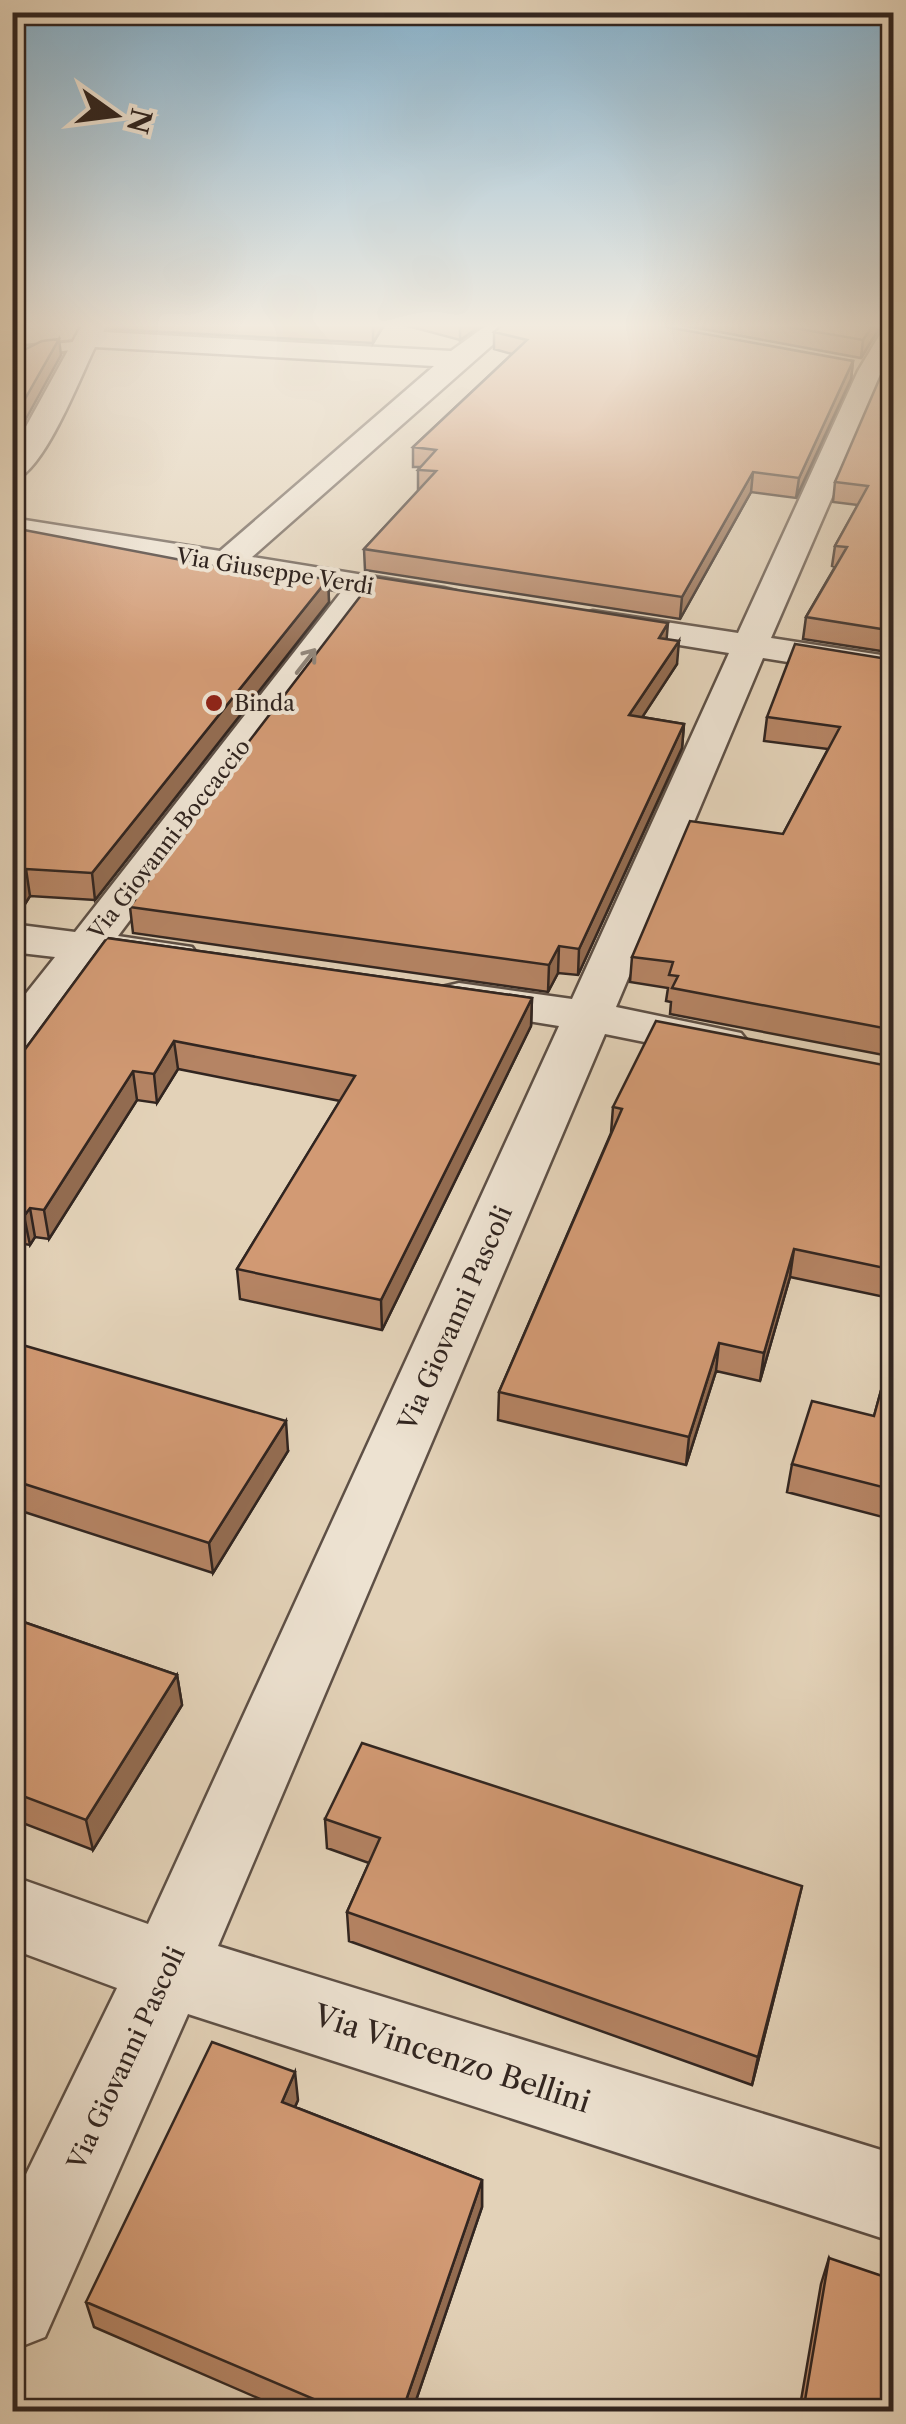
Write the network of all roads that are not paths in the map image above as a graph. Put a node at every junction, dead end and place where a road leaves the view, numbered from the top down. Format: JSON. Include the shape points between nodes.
{"nodes":[{"id":1,"x":35,"y":438,"type":"edge"},
{"id":2,"x":367,"y":438,"type":"edge"},
{"id":3,"x":845,"y":438,"type":"edge"},
{"id":4,"x":12,"y":472,"type":"edge"},
{"id":5,"x":12,"y":527,"type":"edge"},
{"id":6,"x":226,"y":562,"type":"junction"},
{"id":7,"x":364,"y":586,"type":"junction"},
{"id":8,"x":478,"y":604,"type":"edge"},
{"id":9,"x":555,"y":616,"type":"edge"},
{"id":10,"x":751,"y":646,"type":"junction"},
{"id":11,"x":894,"y":668,"type":"edge"},
{"id":12,"x":12,"y":938,"type":"edge"},
{"id":13,"x":88,"y":944,"type":"junction"},
{"id":14,"x":223,"y":964,"type":"edge"},
{"id":15,"x":415,"y":991,"type":"edge"},
{"id":16,"x":588,"y":1016,"type":"junction"},
{"id":17,"x":12,"y":1044,"type":"edge"},
{"id":18,"x":760,"y":1050,"type":"edge"},
{"id":19,"x":12,"y":1912,"type":"edge"},
{"id":20,"x":168,"y":1969,"type":"junction"},
{"id":21,"x":894,"y":2198,"type":"edge"},
{"id":22,"x":12,"y":2304,"type":"edge"}],
"edges":[{"from":1,"to":4,"type":"street"},
{"from":2,"to":6,"type":"street"},
{"from":3,"to":10,"type":"street","name":"Via Giovanni Pascoli"},
{"from":5,"to":6,"type":"street","name":"Via Giuseppe Verdi"},
{"from":6,"to":7,"type":"street","name":"Via Giuseppe Verdi"},
{"from":7,"to":8,"type":"street","name":"Via Giuseppe Verdi"},
{"from":13,"to":7,"type":"street","name":"Via Giovanni Boccaccio","one_way":true},
{"from":9,"to":10,"type":"street"},
{"from":10,"to":11,"type":"street"},
{"from":10,"to":16,"type":"street","name":"Via Giovanni Pascoli"},
{"from":12,"to":13,"type":"street"},
{"from":13,"to":14,"type":"street"},
{"from":13,"to":17,"type":"street","name":"Via Giovanni Boccaccio"},
{"from":15,"to":16,"type":"street"},
{"from":16,"to":18,"type":"street"},
{"from":16,"to":20,"type":"street","name":"Via Giovanni Pascoli"},
{"from":19,"to":20,"type":"street","name":"Via Vincenzo Bellini"},
{"from":20,"to":21,"type":"street","name":"Via Vincenzo Bellini"},
{"from":20,"to":22,"type":"street","name":"Via Giovanni Pascoli"}]}
